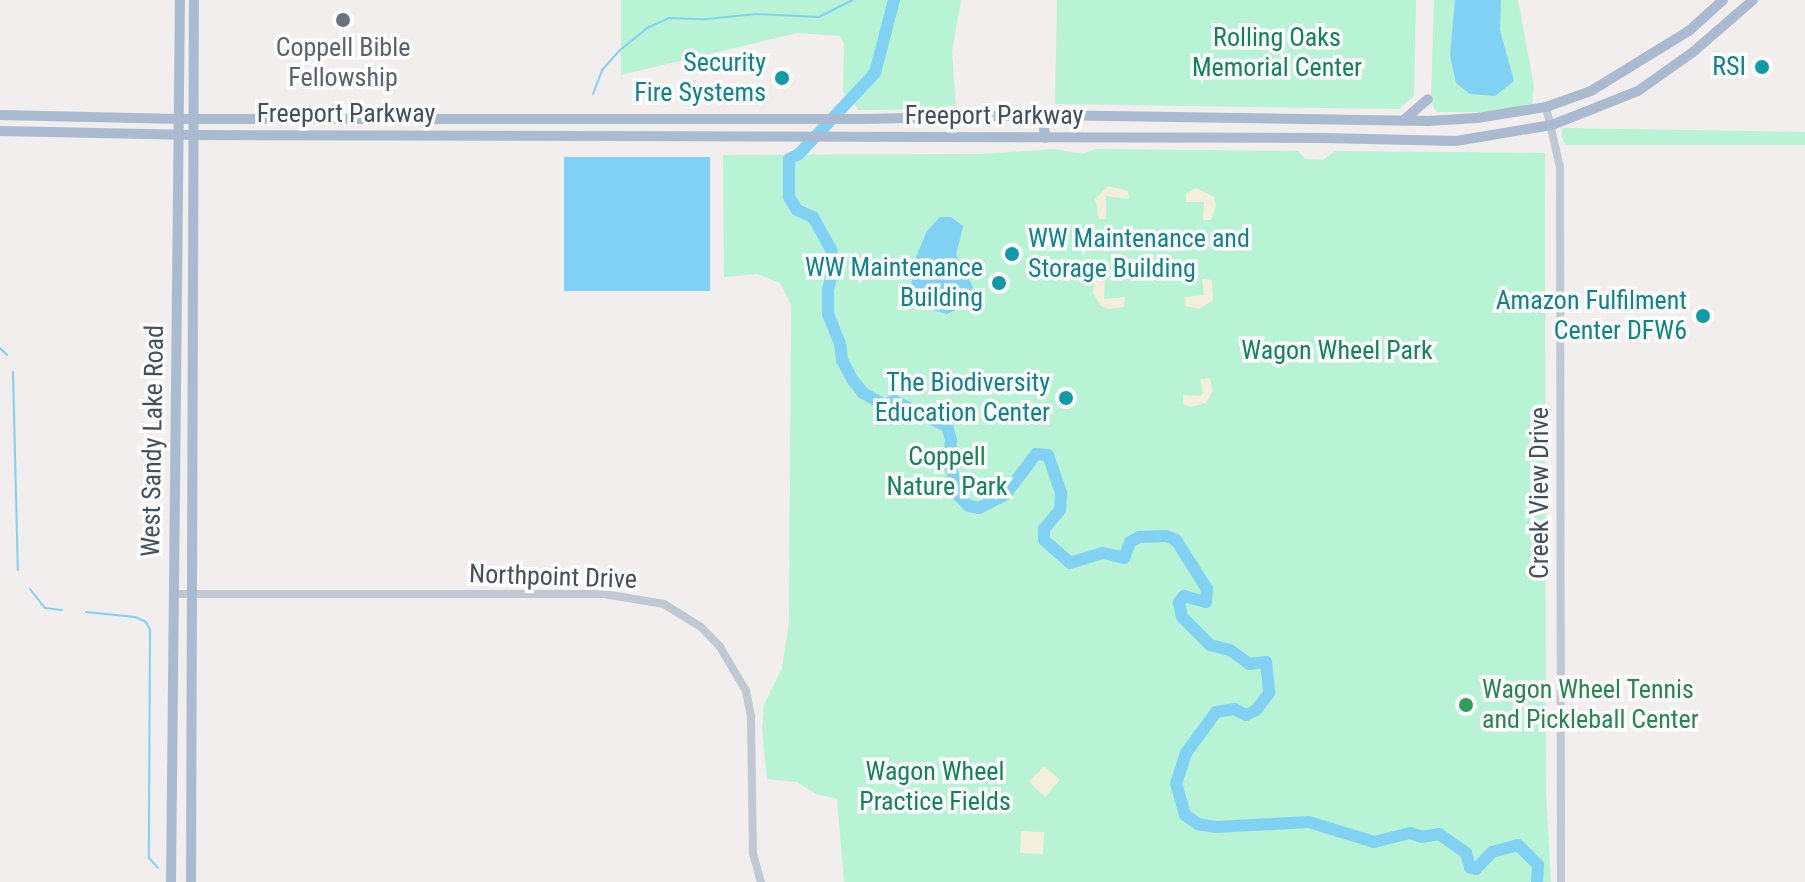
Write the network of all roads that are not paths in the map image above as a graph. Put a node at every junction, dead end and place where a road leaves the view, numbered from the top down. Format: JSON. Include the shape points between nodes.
{"nodes":[{"id":1,"x":180,"y":0,"type":"edge"},
{"id":2,"x":194,"y":0,"type":"edge"},
{"id":3,"x":1723,"y":0,"type":"edge"},
{"id":4,"x":1753,"y":0,"type":"edge"},
{"id":5,"x":1428,"y":99,"type":"dead end"},
{"id":6,"x":1546,"y":107,"type":"junction"},
{"id":7,"x":0,"y":115,"type":"edge"},
{"id":8,"x":28,"y":115,"type":"junction"},
{"id":9,"x":1043,"y":115,"type":"junction"},
{"id":10,"x":967,"y":117,"type":"junction"},
{"id":11,"x":1316,"y":117,"type":"junction"},
{"id":12,"x":180,"y":119,"type":"junction"},
{"id":13,"x":194,"y":119,"type":"junction"},
{"id":14,"x":316,"y":119,"type":"junction"},
{"id":15,"x":421,"y":119,"type":"junction"},
{"id":16,"x":531,"y":119,"type":"junction"},
{"id":17,"x":1403,"y":120,"type":"junction"},
{"id":18,"x":1552,"y":125,"type":"junction"},
{"id":19,"x":0,"y":131,"type":"edge"},
{"id":20,"x":28,"y":131,"type":"junction"},
{"id":21,"x":179,"y":135,"type":"junction"},
{"id":22,"x":195,"y":135,"type":"junction"},
{"id":23,"x":316,"y":136,"type":"junction"},
{"id":24,"x":421,"y":136,"type":"junction"},
{"id":25,"x":530,"y":136,"type":"junction"},
{"id":26,"x":966,"y":138,"type":"junction"},
{"id":27,"x":1045,"y":138,"type":"junction"},
{"id":28,"x":1311,"y":138,"type":"junction"},
{"id":29,"x":1324,"y":138,"type":"junction"},
{"id":30,"x":195,"y":326,"type":"junction"},
{"id":31,"x":176,"y":329,"type":"junction"},
{"id":32,"x":173,"y":594,"type":"junction"},
{"id":33,"x":193,"y":594,"type":"junction"},
{"id":34,"x":171,"y":882,"type":"edge"},
{"id":35,"x":191,"y":882,"type":"edge"},
{"id":36,"x":761,"y":882,"type":"edge"},
{"id":37,"x":1561,"y":882,"type":"edge"}],
"edges":[{"from":1,"to":12,"type":"main road","name":"West Sandy Lake Road"},
{"from":2,"to":13,"type":"main road","name":"West Sandy Lake Road"},
{"from":3,"to":6,"type":"main road","name":"Freeport Parkway","via":[[1690,30],[1634,67],[1591,91]]},
{"from":4,"to":18,"type":"main road","name":"Freeport Parkway","via":[[1638,91]]},
{"from":5,"to":17,"type":"main road"},
{"from":6,"to":17,"type":"main road","name":"Freeport Parkway","via":[[1477,118]]},
{"from":6,"to":18,"type":"street","name":"Creek View Drive"},
{"from":7,"to":8,"type":"main road"},
{"from":8,"to":12,"type":"main road"},
{"from":8,"to":20,"type":"main road"},
{"from":9,"to":10,"type":"main road","name":"Freeport Parkway"},
{"from":9,"to":11,"type":"main road","name":"Freeport Parkway"},
{"from":9,"to":27,"type":"main road"},
{"from":10,"to":16,"type":"main road","name":"Freeport Parkway"},
{"from":10,"to":26,"type":"main road"},
{"from":11,"to":17,"type":"main road","name":"Freeport Parkway"},
{"from":11,"to":28,"type":"main road"},
{"from":11,"to":29,"type":"main road"},
{"from":12,"to":13,"type":"main road","name":"Freeport Parkway"},
{"from":12,"to":21,"type":"main road","name":"West Sandy Lake Road"},
{"from":13,"to":14,"type":"main road","name":"Freeport Parkway"},
{"from":13,"to":22,"type":"main road","name":"West Sandy Lake Road"},
{"from":14,"to":15,"type":"main road","name":"Freeport Parkway"},
{"from":14,"to":23,"type":"main road"},
{"from":15,"to":16,"type":"main road","name":"Freeport Parkway"},
{"from":15,"to":24,"type":"main road"},
{"from":16,"to":25,"type":"main road"},
{"from":18,"to":29,"type":"main road","name":"Freeport Parkway","via":[[1456,141]]},
{"from":18,"to":37,"type":"street","name":"Creek View Drive","via":[[1560,167]]},
{"from":19,"to":20,"type":"main road"},
{"from":20,"to":21,"type":"main road"},
{"from":21,"to":22,"type":"main road","name":"Freeport Parkway"},
{"from":21,"to":31,"type":"main road","name":"West Sandy Lake Road"},
{"from":22,"to":23,"type":"main road","name":"Freeport Parkway"},
{"from":22,"to":30,"type":"main road","name":"West Sandy Lake Road"},
{"from":23,"to":24,"type":"main road","name":"Freeport Parkway"},
{"from":24,"to":25,"type":"main road","name":"Freeport Parkway"},
{"from":25,"to":26,"type":"main road","name":"Freeport Parkway"},
{"from":26,"to":27,"type":"main road","name":"Freeport Parkway"},
{"from":27,"to":28,"type":"main road","name":"Freeport Parkway"},
{"from":28,"to":29,"type":"main road","name":"Freeport Parkway"},
{"from":30,"to":31,"type":"main road"},
{"from":30,"to":33,"type":"main road","name":"West Sandy Lake Road"},
{"from":31,"to":32,"type":"main road","name":"West Sandy Lake Road"},
{"from":32,"to":33,"type":"street","name":"Northpoint Drive"},
{"from":32,"to":34,"type":"main road","name":"West Sandy Lake Road"},
{"from":33,"to":35,"type":"main road","name":"West Sandy Lake Road"},
{"from":33,"to":36,"type":"street","name":"Northpoint Drive","via":[[604,594],[664,604],[701,627],[720,647],[746,691],[753,853]]}]}
